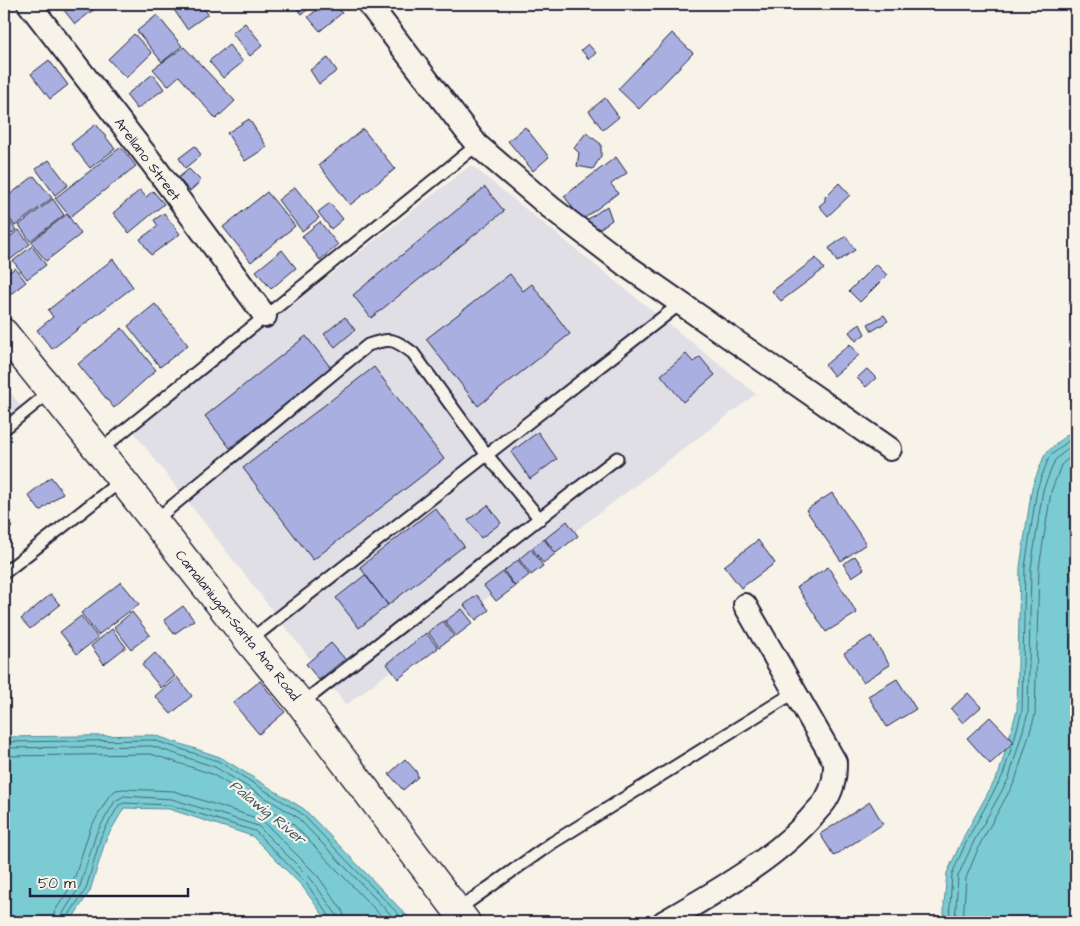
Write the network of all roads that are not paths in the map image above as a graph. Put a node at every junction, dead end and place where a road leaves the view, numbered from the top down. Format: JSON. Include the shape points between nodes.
{"nodes":[{"id":1,"x":29,"y":4,"type":"edge"},
{"id":2,"x":369,"y":4,"type":"edge"},
{"id":3,"x":476,"y":146,"type":"junction"},
{"id":4,"x":681,"y":304,"type":"junction"},
{"id":5,"x":265,"y":316,"type":"junction"},
{"id":6,"x":10,"y":346,"type":"edge"},
{"id":7,"x":51,"y":391,"type":"junction"},
{"id":8,"x":4,"y":429,"type":"edge"},
{"id":9,"x":890,"y":449,"type":"dead end"},
{"id":10,"x":99,"y":451,"type":"junction"},
{"id":11,"x":486,"y":455,"type":"junction"},
{"id":12,"x":617,"y":458,"type":"dead end"},
{"id":13,"x":122,"y":480,"type":"junction"},
{"id":14,"x":540,"y":519,"type":"junction"},
{"id":15,"x":154,"y":520,"type":"junction"},
{"id":16,"x":4,"y":573,"type":"edge"},
{"id":17,"x":744,"y":605,"type":"dead end"},
{"id":18,"x":249,"y":641,"type":"junction"},
{"id":19,"x":795,"y":692,"type":"junction"},
{"id":20,"x":301,"y":704,"type":"junction"},
{"id":21,"x":462,"y":916,"type":"edge"},
{"id":22,"x":664,"y":922,"type":"edge"}],
"edges":[{"from":1,"to":5,"type":"street","name":"Arellano Street"},
{"from":2,"to":3,"type":"street"},
{"from":3,"to":4,"type":"street","via":[[550,207]]},
{"from":3,"to":5,"type":"lane"},
{"from":4,"to":9,"type":"street"},
{"from":4,"to":11,"type":"lane"},
{"from":5,"to":10,"type":"lane"},
{"from":6,"to":7,"type":"main road","name":"Camalaniugan-Santa Ana Road"},
{"from":7,"to":8,"type":"lane"},
{"from":7,"to":10,"type":"main road","name":"Camalaniugan-Santa Ana Road"},
{"from":10,"to":13,"type":"main road","name":"Camalaniugan-Santa Ana Road"},
{"from":11,"to":14,"type":"lane"},
{"from":11,"to":15,"type":"lane","via":[[413,353],[400,343],[385,339],[368,345]]},
{"from":11,"to":18,"type":"lane"},
{"from":12,"to":14,"type":"lane"},
{"from":13,"to":15,"type":"main road","name":"Camalaniugan-Santa Ana Road"},
{"from":13,"to":16,"type":"lane"},
{"from":14,"to":20,"type":"lane"},
{"from":15,"to":18,"type":"main road","name":"Camalaniugan-Santa Ana Road"},
{"from":17,"to":19,"type":"street"},
{"from":18,"to":20,"type":"main road","name":"Camalaniugan-Santa Ana Road"},
{"from":19,"to":21,"type":"lane","via":[[552,843]]},
{"from":19,"to":22,"type":"street","via":[[835,762],[835,781],[827,800],[803,828],[769,855]]},
{"from":20,"to":21,"type":"main road","name":"Camalaniugan-Santa Ana Road"}]}
